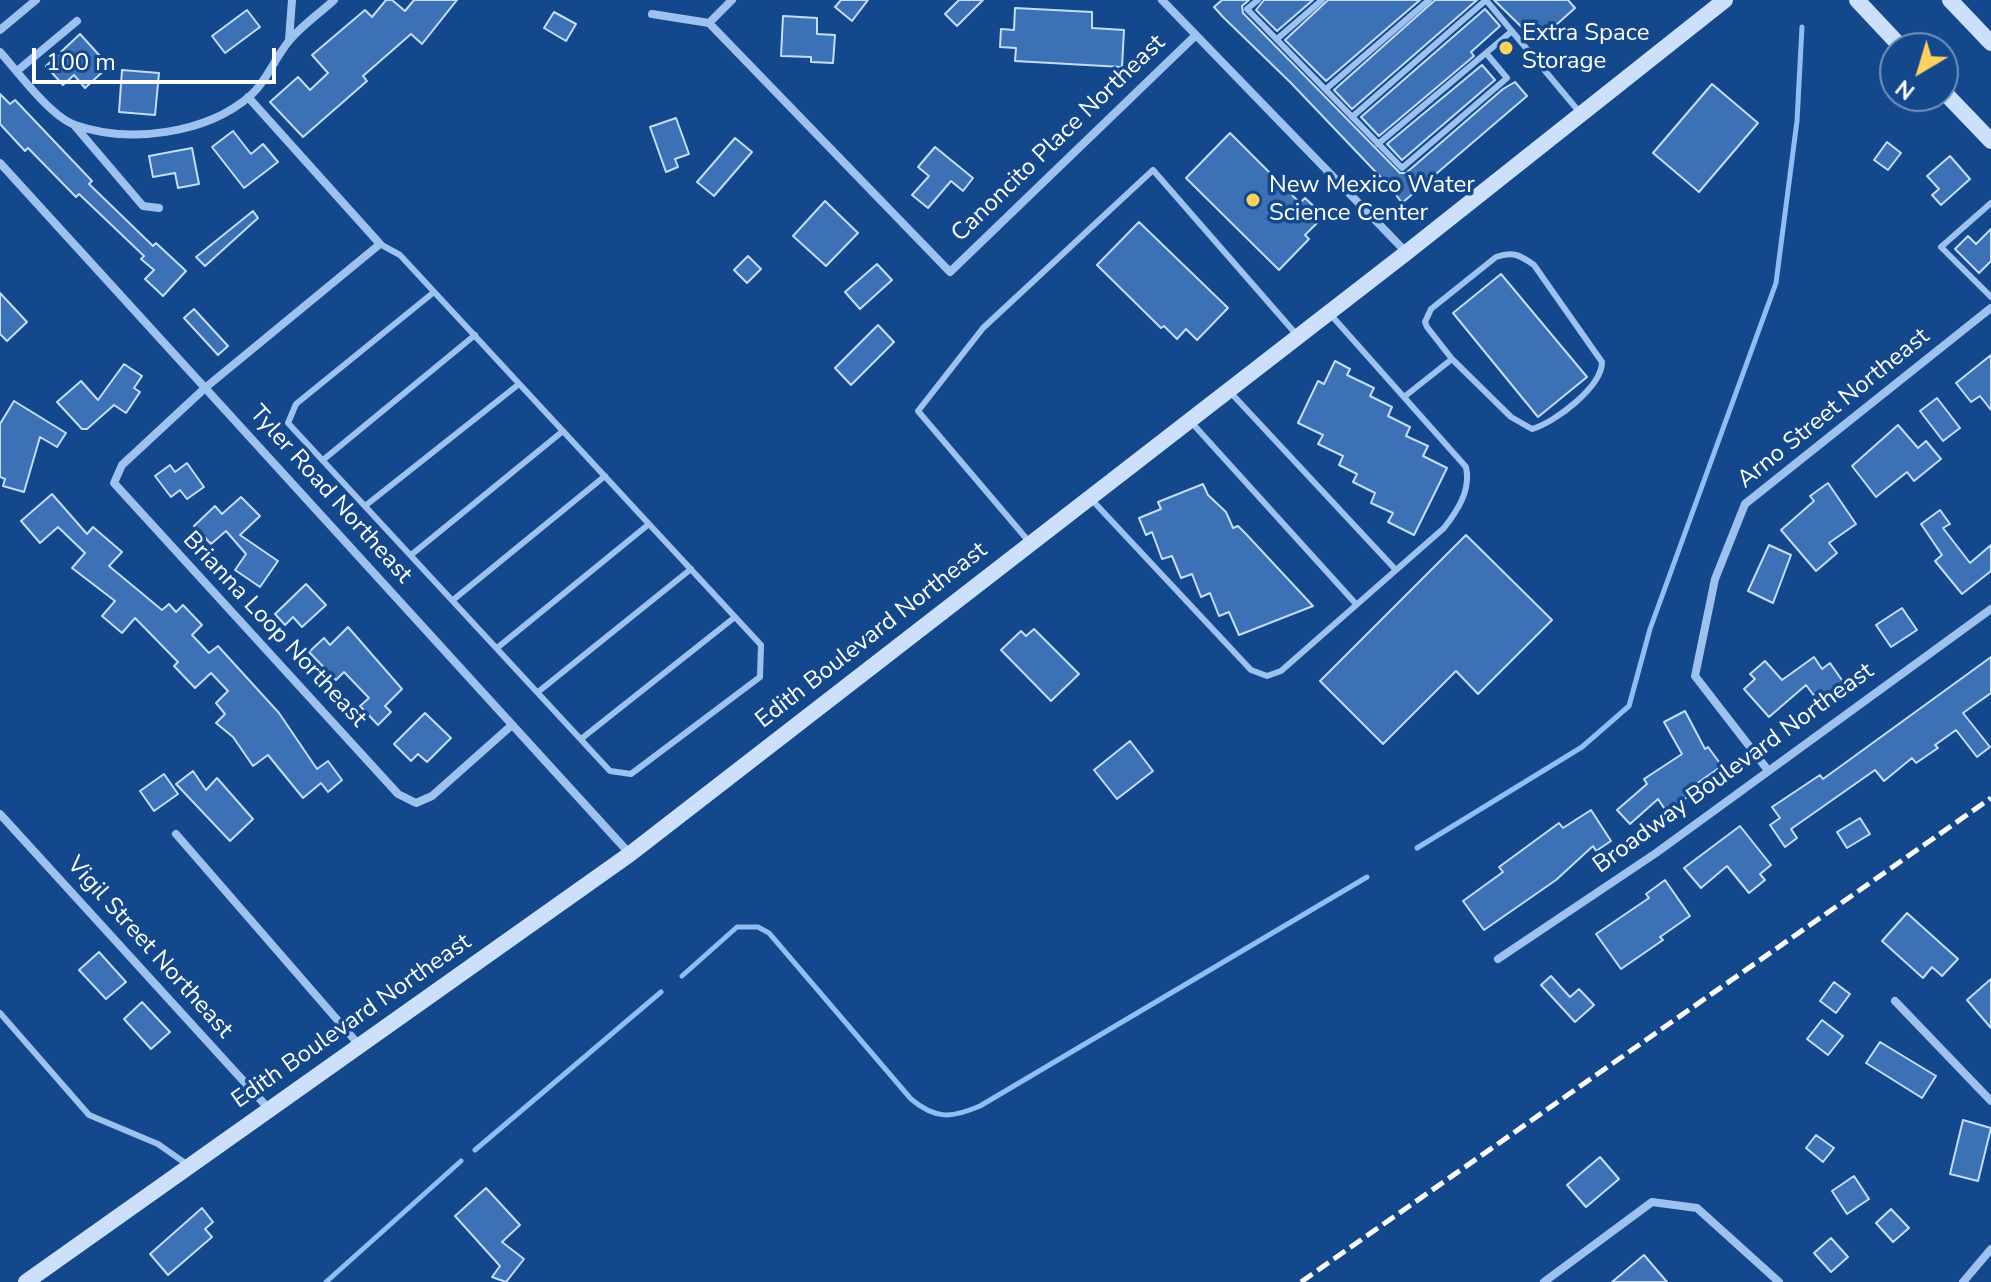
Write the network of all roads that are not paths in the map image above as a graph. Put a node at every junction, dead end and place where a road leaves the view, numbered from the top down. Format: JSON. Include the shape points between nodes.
{"nodes":[{"id":1,"x":36,"y":0,"type":"edge"},
{"id":2,"x":292,"y":0,"type":"edge"},
{"id":3,"x":334,"y":0,"type":"edge"},
{"id":4,"x":732,"y":0,"type":"edge"},
{"id":5,"x":1162,"y":0,"type":"edge"},
{"id":6,"x":1258,"y":0,"type":"edge"},
{"id":7,"x":1322,"y":0,"type":"edge"},
{"id":8,"x":1429,"y":0,"type":"edge"},
{"id":9,"x":1486,"y":0,"type":"edge"},
{"id":10,"x":1725,"y":0,"type":"edge"},
{"id":11,"x":1857,"y":0,"type":"edge"},
{"id":12,"x":1950,"y":0,"type":"edge"},
{"id":13,"x":652,"y":14,"type":"dead end"},
{"id":14,"x":77,"y":21,"type":"dead end"},
{"id":15,"x":709,"y":23,"type":"junction"},
{"id":16,"x":0,"y":30,"type":"edge"},
{"id":17,"x":1512,"y":31,"type":"junction"},
{"id":18,"x":1887,"y":32,"type":"edge"},
{"id":19,"x":1196,"y":35,"type":"junction"},
{"id":20,"x":1277,"y":39,"type":"junction"},
{"id":21,"x":289,"y":40,"type":"junction"},
{"id":22,"x":1991,"y":43,"type":"edge"},
{"id":23,"x":1486,"y":53,"type":"junction"},
{"id":24,"x":2,"y":59,"type":"edge"},
{"id":25,"x":17,"y":71,"type":"junction"},
{"id":26,"x":1326,"y":89,"type":"junction"},
{"id":27,"x":248,"y":97,"type":"junction"},
{"id":28,"x":1959,"y":108,"type":"edge"},
{"id":29,"x":1581,"y":114,"type":"junction"},
{"id":30,"x":1352,"y":117,"type":"junction"},
{"id":31,"x":73,"y":125,"type":"junction"},
{"id":32,"x":1991,"y":141,"type":"edge"},
{"id":33,"x":1378,"y":144,"type":"junction"},
{"id":34,"x":0,"y":163,"type":"edge"},
{"id":35,"x":1991,"y":203,"type":"edge"},
{"id":36,"x":159,"y":208,"type":"dead end"},
{"id":37,"x":380,"y":244,"type":"junction"},
{"id":38,"x":1406,"y":253,"type":"junction"},
{"id":39,"x":434,"y":292,"type":"junction"},
{"id":40,"x":1991,"y":297,"type":"edge"},
{"id":41,"x":1991,"y":308,"type":"edge"},
{"id":42,"x":1329,"y":312,"type":"junction"},
{"id":43,"x":475,"y":335,"type":"junction"},
{"id":44,"x":1299,"y":336,"type":"junction"},
{"id":45,"x":1452,"y":359,"type":"junction"},
{"id":46,"x":519,"y":384,"type":"junction"},
{"id":47,"x":205,"y":388,"type":"junction"},
{"id":48,"x":1228,"y":390,"type":"junction"},
{"id":49,"x":1404,"y":397,"type":"junction"},
{"id":50,"x":1189,"y":421,"type":"junction"},
{"id":51,"x":563,"y":431,"type":"junction"},
{"id":52,"x":323,"y":460,"type":"junction"},
{"id":53,"x":605,"y":476,"type":"junction"},
{"id":54,"x":1090,"y":498,"type":"junction"},
{"id":55,"x":365,"y":506,"type":"junction"},
{"id":56,"x":649,"y":524,"type":"junction"},
{"id":57,"x":1031,"y":544,"type":"junction"},
{"id":58,"x":411,"y":555,"type":"junction"},
{"id":59,"x":691,"y":569,"type":"junction"},
{"id":60,"x":1395,"y":569,"type":"junction"},
{"id":61,"x":453,"y":600,"type":"junction"},
{"id":62,"x":1356,"y":604,"type":"junction"},
{"id":63,"x":1991,"y":609,"type":"edge"},
{"id":64,"x":735,"y":617,"type":"junction"},
{"id":65,"x":497,"y":648,"type":"junction"},
{"id":66,"x":538,"y":692,"type":"junction"},
{"id":67,"x":512,"y":725,"type":"junction"},
{"id":68,"x":581,"y":739,"type":"junction"},
{"id":69,"x":1767,"y":769,"type":"junction"},
{"id":70,"x":0,"y":814,"type":"edge"},
{"id":71,"x":176,"y":834,"type":"dead end"},
{"id":72,"x":630,"y":854,"type":"junction"},
{"id":73,"x":1498,"y":959,"type":"dead end"},
{"id":74,"x":1895,"y":1001,"type":"dead end"},
{"id":75,"x":0,"y":1013,"type":"edge"},
{"id":76,"x":361,"y":1047,"type":"junction"},
{"id":77,"x":1991,"y":1101,"type":"edge"},
{"id":78,"x":269,"y":1109,"type":"junction"},
{"id":79,"x":188,"y":1165,"type":"junction"},
{"id":80,"x":1991,"y":1249,"type":"edge"},
{"id":81,"x":26,"y":1282,"type":"edge"},
{"id":82,"x":1544,"y":1282,"type":"edge"},
{"id":83,"x":1779,"y":1282,"type":"edge"},
{"id":84,"x":1963,"y":1282,"type":"edge"}],
"edges":[{"from":1,"to":16,"type":"street"},
{"from":2,"to":21,"type":"street"},
{"from":3,"to":21,"type":"street"},
{"from":4,"to":15,"type":"street"},
{"from":5,"to":19,"type":"street"},
{"from":6,"to":20,"type":"lane","via":[[1247,9]]},
{"from":7,"to":20,"type":"lane"},
{"from":8,"to":26,"type":"lane"},
{"from":9,"to":17,"type":"lane"},
{"from":9,"to":30,"type":"lane"},
{"from":10,"to":29,"type":"street","name":"Edith Boulevard Northeast"},
{"from":11,"to":18,"type":"street"},
{"from":12,"to":22,"type":"street"},
{"from":13,"to":15,"type":"street"},
{"from":14,"to":25,"type":"street"},
{"from":15,"to":19,"type":"street","name":"Canoncito Place Northeast","via":[[950,272]]},
{"from":17,"to":23,"type":"lane"},
{"from":17,"to":29,"type":"lane"},
{"from":19,"to":38,"type":"street"},
{"from":20,"to":26,"type":"lane"},
{"from":21,"to":27,"type":"street"},
{"from":23,"to":33,"type":"lane"},
{"from":23,"to":33,"type":"lane","via":[[1507,78],[1402,168]]},
{"from":24,"to":25,"type":"street"},
{"from":25,"to":31,"type":"street"},
{"from":26,"to":30,"type":"lane"},
{"from":27,"to":31,"type":"street","via":[[224,113],[150,136]]},
{"from":27,"to":37,"type":"street"},
{"from":28,"to":32,"type":"street"},
{"from":29,"to":38,"type":"street","name":"Edith Boulevard Northeast"},
{"from":30,"to":33,"type":"lane"},
{"from":31,"to":36,"type":"street","via":[[143,206]]},
{"from":34,"to":47,"type":"street","name":"Tyler Road Northeast"},
{"from":35,"to":40,"type":"lane","via":[[1941,247]]},
{"from":37,"to":39,"type":"lane","via":[[400,255]]},
{"from":37,"to":47,"type":"street"},
{"from":38,"to":42,"type":"street","name":"Edith Boulevard Northeast"},
{"from":39,"to":43,"type":"lane"},
{"from":39,"to":52,"type":"lane","via":[[296,404],[288,423]]},
{"from":41,"to":69,"type":"street","name":"Arno Street Northeast","via":[[1745,504],[1715,579],[1695,676]]},
{"from":42,"to":44,"type":"street","name":"Edith Boulevard Northeast"},
{"from":42,"to":49,"type":"lane"},
{"from":43,"to":46,"type":"lane"},
{"from":43,"to":52,"type":"lane"},
{"from":44,"to":48,"type":"street","name":"Edith Boulevard Northeast"},
{"from":44,"to":57,"type":"lane","via":[[1153,170],[983,328],[918,411]]},
{"from":45,"to":45,"type":"lane","via":[[1427,327],[1431,309],[1496,257],[1519,254],[1534,265],[1602,362],[1602,372],[1587,393],[1532,429],[1511,417]]},
{"from":45,"to":49,"type":"lane"},
{"from":46,"to":51,"type":"lane"},
{"from":46,"to":55,"type":"lane"},
{"from":47,"to":67,"type":"street","name":"Tyler Road Northeast"},
{"from":47,"to":67,"type":"street","name":"Brianna Loop Northeast","via":[[122,465],[114,483],[124,497],[398,794],[416,803],[432,796]]},
{"from":48,"to":50,"type":"street","name":"Edith Boulevard Northeast"},
{"from":48,"to":60,"type":"lane"},
{"from":49,"to":60,"type":"lane","via":[[1466,467],[1469,481],[1444,528]]},
{"from":50,"to":54,"type":"street","name":"Edith Boulevard Northeast"},
{"from":50,"to":62,"type":"lane"},
{"from":51,"to":53,"type":"lane"},
{"from":51,"to":58,"type":"lane"},
{"from":52,"to":55,"type":"lane"},
{"from":53,"to":56,"type":"lane"},
{"from":53,"to":61,"type":"lane"},
{"from":54,"to":57,"type":"street","name":"Edith Boulevard Northeast"},
{"from":54,"to":62,"type":"lane","via":[[1251,670],[1267,676],[1281,671]]},
{"from":55,"to":58,"type":"lane"},
{"from":56,"to":59,"type":"lane"},
{"from":56,"to":65,"type":"lane"},
{"from":57,"to":72,"type":"street","name":"Edith Boulevard Northeast"},
{"from":58,"to":61,"type":"lane"},
{"from":59,"to":64,"type":"lane"},
{"from":59,"to":66,"type":"lane"},
{"from":60,"to":62,"type":"lane"},
{"from":61,"to":65,"type":"lane"},
{"from":63,"to":69,"type":"street","name":"Broadway Boulevard Northeast"},
{"from":64,"to":68,"type":"lane"},
{"from":64,"to":68,"type":"lane","via":[[761,645],[760,677],[631,774],[610,771]]},
{"from":65,"to":66,"type":"lane"},
{"from":66,"to":68,"type":"lane"},
{"from":67,"to":72,"type":"street","name":"Tyler Road Northeast"},
{"from":69,"to":73,"type":"street","name":"Broadway Boulevard Northeast","via":[[1656,853]]},
{"from":70,"to":78,"type":"street","name":"Vigil Street Northeast"},
{"from":71,"to":76,"type":"street"},
{"from":72,"to":76,"type":"street","name":"Edith Boulevard Northeast"},
{"from":74,"to":77,"type":"street"},
{"from":75,"to":79,"type":"lane","via":[[89,1115],[158,1144]]},
{"from":76,"to":78,"type":"street","name":"Edith Boulevard Northeast"},
{"from":78,"to":79,"type":"street","name":"Edith Boulevard Northeast"},
{"from":79,"to":81,"type":"street","name":"Edith Boulevard Northeast"},
{"from":80,"to":84,"type":"street"},
{"from":82,"to":83,"type":"street","via":[[1652,1202],[1697,1208]]}]}
